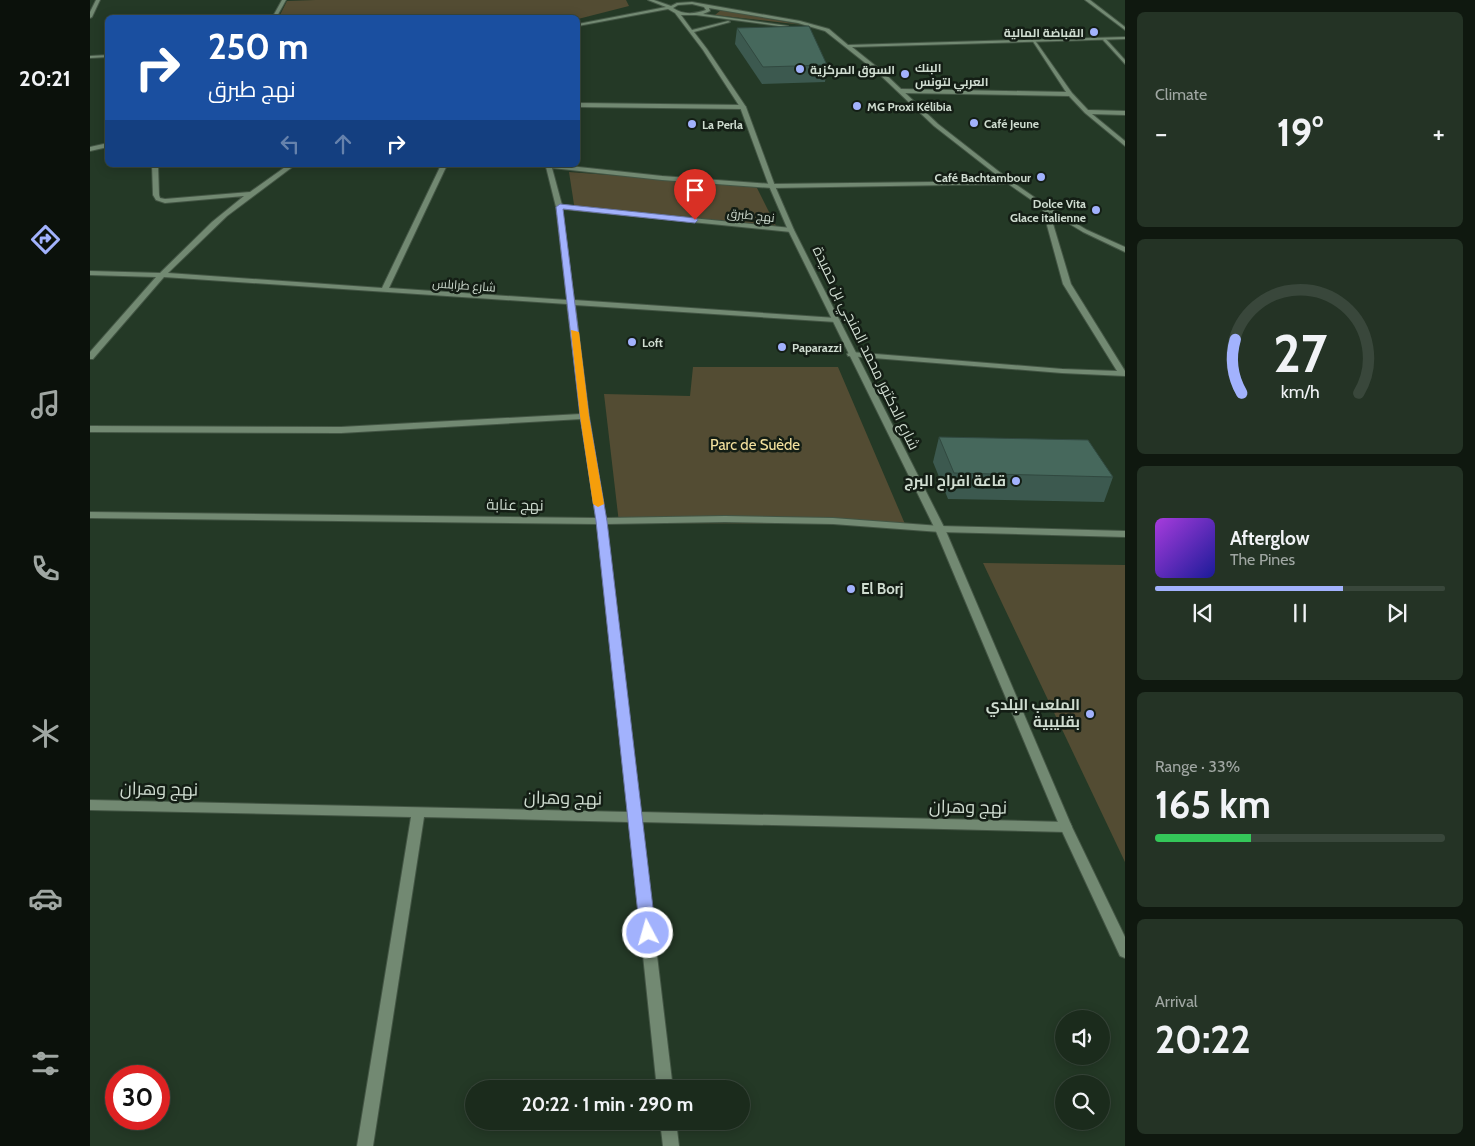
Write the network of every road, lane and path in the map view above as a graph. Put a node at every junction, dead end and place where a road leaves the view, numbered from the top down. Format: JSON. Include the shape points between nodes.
{"nodes":[{"id":1,"x":98,"y":0,"type":"edge"},
{"id":2,"x":284,"y":0,"type":"edge"},
{"id":3,"x":650,"y":0,"type":"edge"},
{"id":4,"x":674,"y":0,"type":"edge"},
{"id":5,"x":1087,"y":0,"type":"edge"},
{"id":6,"x":692,"y":3,"type":"junction"},
{"id":7,"x":707,"y":6,"type":"junction"},
{"id":8,"x":672,"y":9,"type":"junction"},
{"id":9,"x":696,"y":14,"type":"junction"},
{"id":10,"x":276,"y":15,"type":"edge"},
{"id":11,"x":90,"y":17,"type":"edge"},
{"id":12,"x":739,"y":20,"type":"junction"},
{"id":13,"x":580,"y":25,"type":"edge"},
{"id":14,"x":819,"y":27,"type":"junction"},
{"id":15,"x":1125,"y":29,"type":"edge"},
{"id":16,"x":692,"y":31,"type":"junction"},
{"id":17,"x":1125,"y":38,"type":"edge"},
{"id":18,"x":1105,"y":39,"type":"junction"},
{"id":19,"x":1034,"y":40,"type":"junction"},
{"id":20,"x":849,"y":46,"type":"junction"},
{"id":21,"x":105,"y":56,"type":"edge"},
{"id":22,"x":90,"y":57,"type":"edge"},
{"id":23,"x":1125,"y":63,"type":"edge"},
{"id":24,"x":901,"y":91,"type":"junction"},
{"id":25,"x":1070,"y":94,"type":"junction"},
{"id":26,"x":580,"y":105,"type":"edge"},
{"id":27,"x":742,"y":107,"type":"junction"},
{"id":28,"x":1087,"y":112,"type":"junction"},
{"id":29,"x":1125,"y":113,"type":"edge"},
{"id":30,"x":1125,"y":144,"type":"edge"},
{"id":31,"x":105,"y":146,"type":"edge"},
{"id":32,"x":90,"y":149,"type":"edge"},
{"id":33,"x":155,"y":167,"type":"edge"},
{"id":34,"x":289,"y":167,"type":"edge"},
{"id":35,"x":443,"y":167,"type":"edge"},
{"id":36,"x":549,"y":167,"type":"edge"},
{"id":37,"x":566,"y":167,"type":"edge"},
{"id":38,"x":1009,"y":182,"type":"junction"},
{"id":39,"x":772,"y":186,"type":"junction"},
{"id":40,"x":250,"y":194,"type":"junction"},
{"id":41,"x":560,"y":207,"type":"junction"},
{"id":42,"x":1045,"y":207,"type":"junction"},
{"id":43,"x":791,"y":230,"type":"junction"},
{"id":44,"x":1125,"y":250,"type":"edge"},
{"id":45,"x":90,"y":273,"type":"edge"},
{"id":46,"x":161,"y":275,"type":"junction"},
{"id":47,"x":384,"y":291,"type":"junction"},
{"id":48,"x":571,"y":303,"type":"junction"},
{"id":49,"x":836,"y":320,"type":"junction"},
{"id":50,"x":851,"y":354,"type":"junction"},
{"id":51,"x":90,"y":357,"type":"edge"},
{"id":52,"x":1124,"y":374,"type":"edge"},
{"id":53,"x":585,"y":416,"type":"junction"},
{"id":54,"x":90,"y":429,"type":"edge"},
{"id":55,"x":90,"y":515,"type":"edge"},
{"id":56,"x":601,"y":521,"type":"junction"},
{"id":57,"x":940,"y":529,"type":"junction"},
{"id":58,"x":1125,"y":534,"type":"edge"},
{"id":59,"x":90,"y":805,"type":"edge"},
{"id":60,"x":418,"y":814,"type":"junction"},
{"id":61,"x":636,"y":816,"type":"junction"},
{"id":62,"x":1066,"y":826,"type":"junction"},
{"id":63,"x":1125,"y":952,"type":"edge"},
{"id":64,"x":664,"y":1080,"type":"edge"},
{"id":65,"x":669,"y":1130,"type":"edge"},
{"id":66,"x":365,"y":1146,"type":"edge"},
{"id":67,"x":671,"y":1146,"type":"edge"}],
"edges":[{"from":1,"to":11,"type":"street"},
{"from":2,"to":10,"type":"street"},
{"from":3,"to":8,"type":"street"},
{"from":4,"to":6,"type":"street"},
{"from":5,"to":15,"type":"street"},
{"from":6,"to":7,"type":"street"},
{"from":6,"to":8,"type":"street"},
{"from":7,"to":9,"type":"street","via":[[706,12]]},
{"from":7,"to":14,"type":"street"},
{"from":8,"to":9,"type":"street"},
{"from":8,"to":13,"type":"street"},
{"from":8,"to":16,"type":"street","name":"شارع الدكتور محمد المنجي بن حميدة"},
{"from":9,"to":12,"type":"street"},
{"from":12,"to":14,"type":"street","via":[[797,28]]},
{"from":12,"to":16,"type":"street"},
{"from":14,"to":20,"type":"street"},
{"from":16,"to":27,"type":"street","name":"شارع الدكتور محمد المنجي بن حميدة","via":[[724,75]]},
{"from":17,"to":18,"type":"street"},
{"from":18,"to":19,"type":"street"},
{"from":18,"to":23,"type":"street"},
{"from":19,"to":20,"type":"street"},
{"from":19,"to":25,"type":"street"},
{"from":20,"to":24,"type":"street"},
{"from":21,"to":22,"type":"street"},
{"from":24,"to":25,"type":"street"},
{"from":24,"to":38,"type":"street","via":[[936,125]]},
{"from":25,"to":28,"type":"street"},
{"from":26,"to":27,"type":"street"},
{"from":27,"to":39,"type":"street","name":"شارع الدكتور محمد المنجي بن حميدة"},
{"from":28,"to":29,"type":"street"},
{"from":28,"to":30,"type":"street"},
{"from":31,"to":32,"type":"street"},
{"from":33,"to":40,"type":"street","via":[[156,195],[165,201]]},
{"from":34,"to":40,"type":"street"},
{"from":35,"to":47,"type":"street"},
{"from":36,"to":41,"type":"street"},
{"from":37,"to":39,"type":"street"},
{"from":38,"to":39,"type":"street"},
{"from":38,"to":42,"type":"street"},
{"from":39,"to":43,"type":"street","name":"شارع الدكتور محمد المنجي بن حميدة"},
{"from":40,"to":46,"type":"street"},
{"from":41,"to":43,"type":"street","name":"نهج طبرق"},
{"from":41,"to":48,"type":"street"},
{"from":42,"to":44,"type":"street"},
{"from":42,"to":52,"type":"street","via":[[1067,284]]},
{"from":43,"to":49,"type":"street","name":"شارع الدكتور محمد المنجي بن حميدة"},
{"from":45,"to":46,"type":"street","name":"شارع طرابلس"},
{"from":46,"to":47,"type":"street","name":"شارع طرابلس"},
{"from":46,"to":51,"type":"street"},
{"from":47,"to":48,"type":"street","name":"شارع طرابلس"},
{"from":48,"to":49,"type":"street","name":"شارع طرابلس"},
{"from":48,"to":53,"type":"street"},
{"from":49,"to":50,"type":"street","name":"شارع الدكتور محمد المنجي بن حميدة"},
{"from":50,"to":52,"type":"street"},
{"from":50,"to":57,"type":"street","name":"شارع الدكتور محمد المنجي بن حميدة"},
{"from":53,"to":54,"type":"street","via":[[341,430]]},
{"from":53,"to":56,"type":"street"},
{"from":55,"to":56,"type":"street","name":"نهج عنابة"},
{"from":56,"to":57,"type":"street","name":"نهج عنابة","via":[[823,521]]},
{"from":56,"to":61,"type":"street"},
{"from":57,"to":58,"type":"street","name":"نهج عنابة"},
{"from":57,"to":62,"type":"street","name":"شارع الدكتور محمد المنجي بن حميدة"},
{"from":59,"to":60,"type":"street","name":"نهج وهران"},
{"from":60,"to":61,"type":"street","name":"نهج وهران"},
{"from":60,"to":66,"type":"street"},
{"from":61,"to":62,"type":"street","name":"نهج وهران"},
{"from":61,"to":64,"type":"street"},
{"from":62,"to":63,"type":"street","name":"شارع الدكتور محمد المنجي بن حميدة"},
{"from":65,"to":67,"type":"street"}]}
